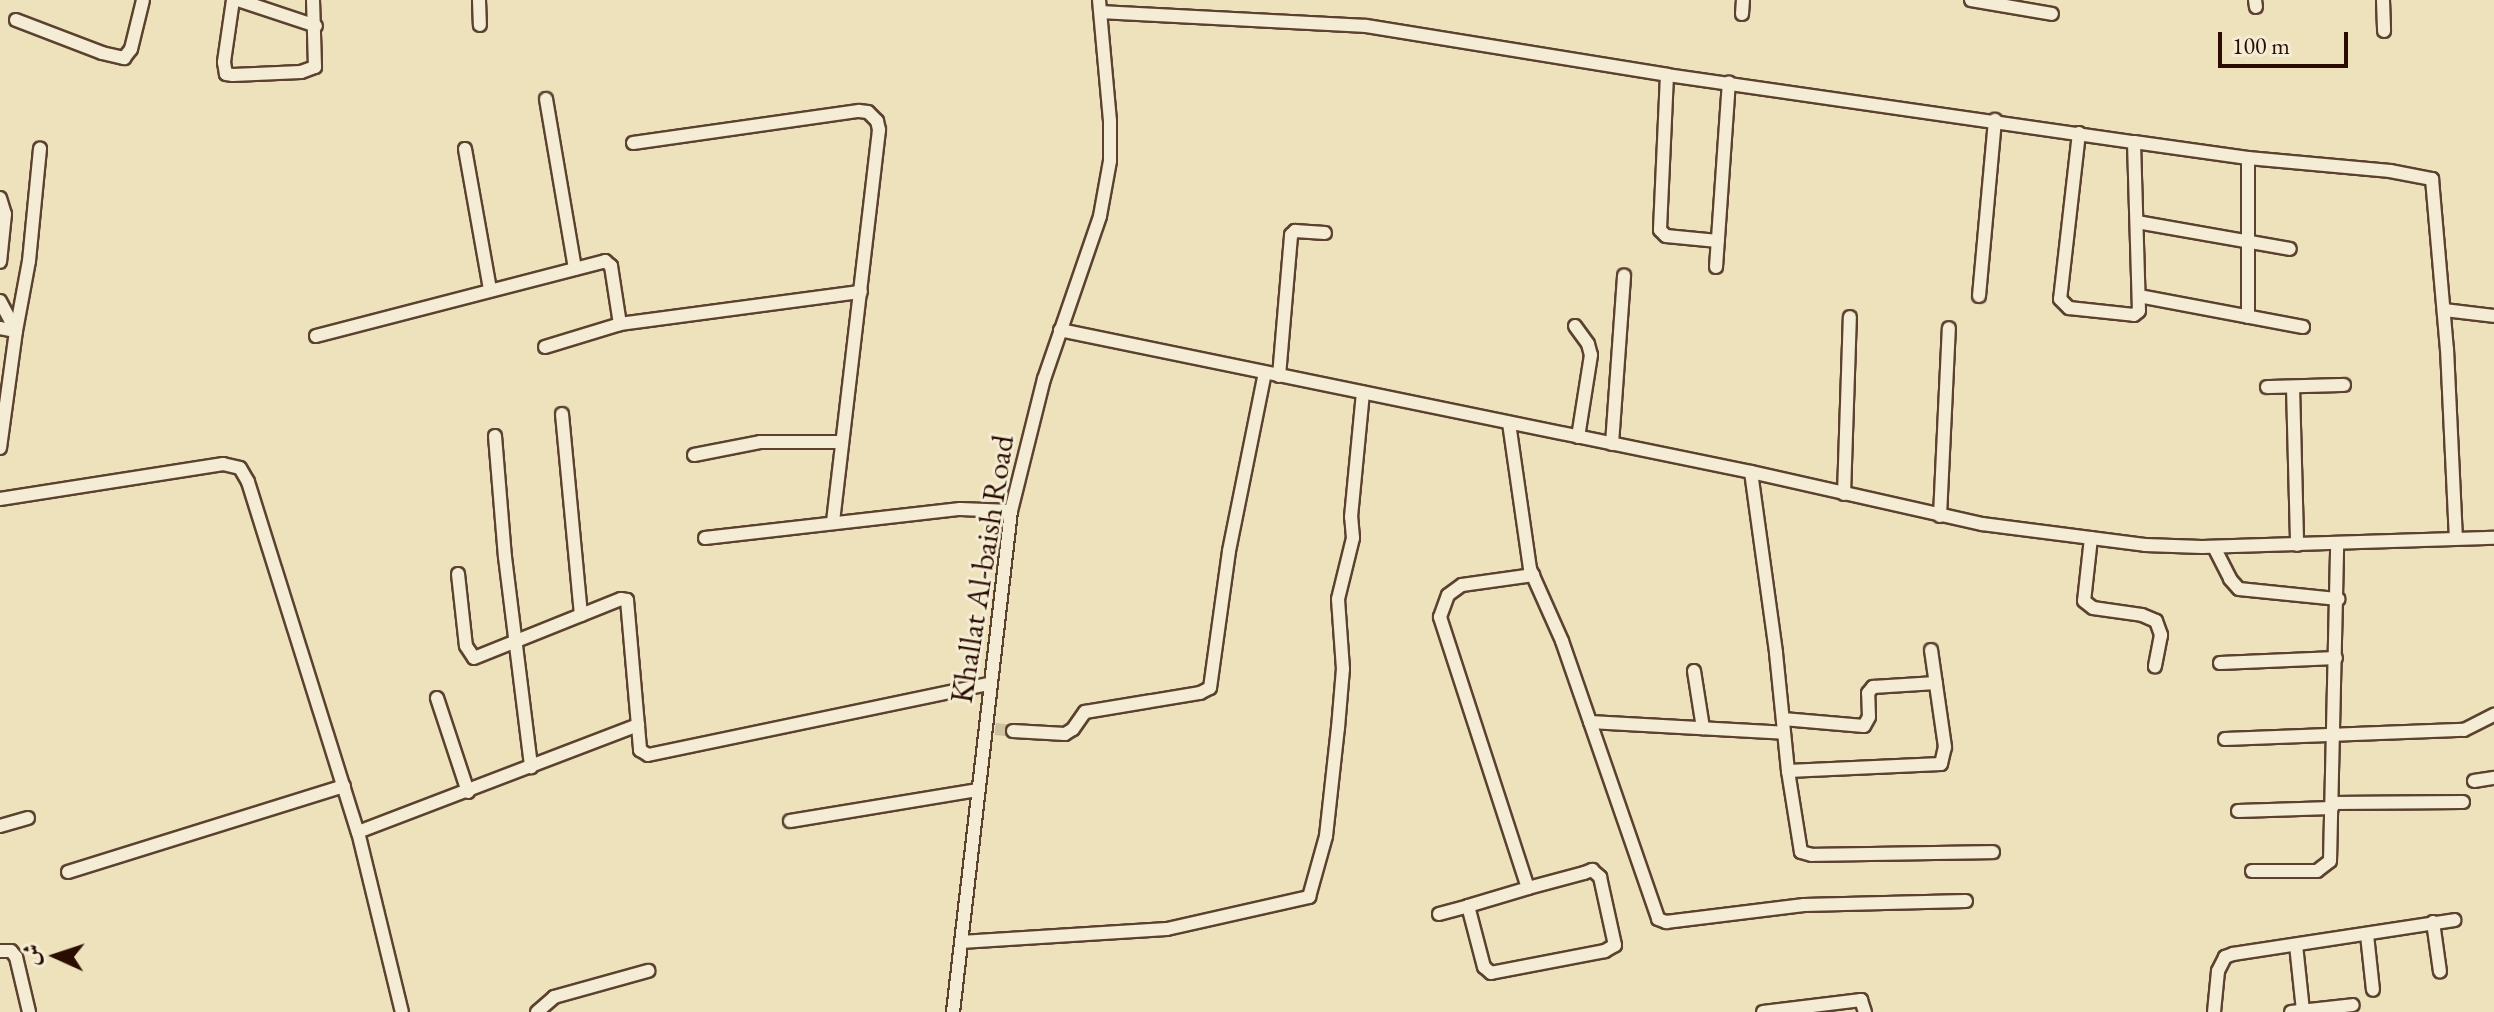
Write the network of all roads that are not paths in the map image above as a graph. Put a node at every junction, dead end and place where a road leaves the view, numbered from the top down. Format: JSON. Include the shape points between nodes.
{"nodes":[{"id":1,"x":143,"y":0,"type":"edge"},
{"id":2,"x":236,"y":0,"type":"edge"},
{"id":3,"x":313,"y":0,"type":"edge"},
{"id":4,"x":479,"y":0,"type":"edge"},
{"id":5,"x":1743,"y":0,"type":"edge"},
{"id":6,"x":1971,"y":0,"type":"edge"},
{"id":7,"x":2383,"y":0,"type":"edge"},
{"id":8,"x":1100,"y":6,"type":"edge"},
{"id":9,"x":1742,"y":14,"type":"dead end"},
{"id":10,"x":2052,"y":14,"type":"dead end"},
{"id":11,"x":16,"y":20,"type":"dead end"},
{"id":12,"x":480,"y":25,"type":"dead end"},
{"id":13,"x":316,"y":26,"type":"junction"},
{"id":14,"x":2384,"y":31,"type":"dead end"},
{"id":15,"x":1667,"y":75,"type":"junction"},
{"id":16,"x":1729,"y":82,"type":"junction"},
{"id":17,"x":546,"y":99,"type":"dead end"},
{"id":18,"x":1995,"y":120,"type":"junction"},
{"id":19,"x":2079,"y":133,"type":"junction"},
{"id":20,"x":2134,"y":142,"type":"junction"},
{"id":21,"x":633,"y":143,"type":"dead end"},
{"id":22,"x":40,"y":149,"type":"dead end"},
{"id":23,"x":465,"y":149,"type":"dead end"},
{"id":24,"x":2248,"y":158,"type":"junction"},
{"id":25,"x":0,"y":198,"type":"edge"},
{"id":26,"x":2137,"y":222,"type":"junction"},
{"id":27,"x":1325,"y":233,"type":"dead end"},
{"id":28,"x":1718,"y":241,"type":"junction"},
{"id":29,"x":2248,"y":242,"type":"junction"},
{"id":30,"x":2290,"y":249,"type":"dead end"},
{"id":31,"x":0,"y":262,"type":"edge"},
{"id":32,"x":1716,"y":267,"type":"dead end"},
{"id":33,"x":575,"y":269,"type":"junction"},
{"id":34,"x":1624,"y":275,"type":"dead end"},
{"id":35,"x":490,"y":290,"type":"junction"},
{"id":36,"x":861,"y":292,"type":"junction"},
{"id":37,"x":1979,"y":296,"type":"dead end"},
{"id":38,"x":2139,"y":296,"type":"junction"},
{"id":39,"x":0,"y":301,"type":"edge"},
{"id":40,"x":2444,"y":310,"type":"junction"},
{"id":41,"x":2494,"y":316,"type":"edge"},
{"id":42,"x":1850,"y":317,"type":"dead end"},
{"id":43,"x":2248,"y":317,"type":"junction"},
{"id":44,"x":620,"y":324,"type":"junction"},
{"id":45,"x":1575,"y":326,"type":"dead end"},
{"id":46,"x":2303,"y":327,"type":"dead end"},
{"id":47,"x":0,"y":328,"type":"edge"},
{"id":48,"x":1949,"y":328,"type":"dead end"},
{"id":49,"x":1060,"y":330,"type":"junction"},
{"id":50,"x":16,"y":331,"type":"junction"},
{"id":51,"x":316,"y":336,"type":"dead end"},
{"id":52,"x":545,"y":347,"type":"dead end"},
{"id":53,"x":1265,"y":373,"type":"junction"},
{"id":54,"x":1279,"y":376,"type":"junction"},
{"id":55,"x":2344,"y":385,"type":"dead end"},
{"id":56,"x":2267,"y":387,"type":"dead end"},
{"id":57,"x":2293,"y":387,"type":"junction"},
{"id":58,"x":1363,"y":393,"type":"junction"},
{"id":59,"x":562,"y":414,"type":"dead end"},
{"id":60,"x":1509,"y":423,"type":"junction"},
{"id":61,"x":495,"y":436,"type":"dead end"},
{"id":62,"x":1578,"y":437,"type":"junction"},
{"id":63,"x":842,"y":442,"type":"junction"},
{"id":64,"x":1612,"y":444,"type":"junction"},
{"id":65,"x":0,"y":448,"type":"edge"},
{"id":66,"x":694,"y":455,"type":"dead end"},
{"id":67,"x":1751,"y":472,"type":"junction"},
{"id":68,"x":1844,"y":494,"type":"junction"},
{"id":69,"x":0,"y":499,"type":"edge"},
{"id":70,"x":1011,"y":511,"type":"junction"},
{"id":71,"x":1940,"y":516,"type":"junction"},
{"id":72,"x":833,"y":522,"type":"junction"},
{"id":73,"x":2456,"y":537,"type":"junction"},
{"id":74,"x":705,"y":538,"type":"dead end"},
{"id":75,"x":2091,"y":538,"type":"junction"},
{"id":76,"x":2494,"y":538,"type":"edge"},
{"id":77,"x":2337,"y":544,"type":"junction"},
{"id":78,"x":2297,"y":545,"type":"junction"},
{"id":79,"x":2214,"y":547,"type":"junction"},
{"id":80,"x":458,"y":574,"type":"dead end"},
{"id":81,"x":1533,"y":575,"type":"junction"},
{"id":82,"x":2338,"y":599,"type":"junction"},
{"id":83,"x":581,"y":615,"type":"junction"},
{"id":84,"x":516,"y":640,"type":"junction"},
{"id":85,"x":1931,"y":650,"type":"dead end"},
{"id":86,"x":2336,"y":658,"type":"junction"},
{"id":87,"x":2220,"y":663,"type":"dead end"},
{"id":88,"x":2155,"y":666,"type":"dead end"},
{"id":89,"x":1694,"y":671,"type":"dead end"},
{"id":90,"x":1936,"y":683,"type":"junction"},
{"id":91,"x":989,"y":684,"type":"junction"},
{"id":92,"x":437,"y":698,"type":"dead end"},
{"id":93,"x":2494,"y":715,"type":"edge"},
{"id":94,"x":1590,"y":722,"type":"junction"},
{"id":95,"x":638,"y":725,"type":"junction"},
{"id":96,"x":1783,"y":726,"type":"junction"},
{"id":97,"x":1703,"y":728,"type":"junction"},
{"id":98,"x":1013,"y":731,"type":"tunnel mouth"},
{"id":99,"x":2334,"y":736,"type":"junction"},
{"id":100,"x":2225,"y":739,"type":"dead end"},
{"id":101,"x":531,"y":767,"type":"junction"},
{"id":102,"x":1788,"y":771,"type":"junction"},
{"id":103,"x":2494,"y":778,"type":"edge"},
{"id":104,"x":2474,"y":781,"type":"dead end"},
{"id":105,"x":344,"y":786,"type":"junction"},
{"id":106,"x":978,"y":790,"type":"junction"},
{"id":107,"x":468,"y":792,"type":"junction"},
{"id":108,"x":2463,"y":802,"type":"dead end"},
{"id":109,"x":2332,"y":806,"type":"junction"},
{"id":110,"x":2238,"y":811,"type":"dead end"},
{"id":111,"x":28,"y":818,"type":"dead end"},
{"id":112,"x":790,"y":821,"type":"dead end"},
{"id":113,"x":0,"y":826,"type":"edge"},
{"id":114,"x":358,"y":832,"type":"junction"},
{"id":115,"x":1993,"y":852,"type":"dead end"},
{"id":116,"x":2252,"y":871,"type":"dead end"},
{"id":117,"x":68,"y":872,"type":"dead end"},
{"id":118,"x":1528,"y":888,"type":"junction"},
{"id":119,"x":1966,"y":901,"type":"dead end"},
{"id":120,"x":1468,"y":906,"type":"junction"},
{"id":121,"x":1439,"y":914,"type":"dead end"},
{"id":122,"x":2454,"y":920,"type":"dead end"},
{"id":123,"x":2433,"y":922,"type":"junction"},
{"id":124,"x":2367,"y":935,"type":"junction"},
{"id":125,"x":961,"y":942,"type":"junction"},
{"id":126,"x":2296,"y":945,"type":"junction"},
{"id":127,"x":0,"y":951,"type":"edge"},
{"id":128,"x":648,"y":971,"type":"dead end"},
{"id":129,"x":2440,"y":972,"type":"dead end"},
{"id":130,"x":2373,"y":990,"type":"dead end"},
{"id":131,"x":2353,"y":1005,"type":"dead end"},
{"id":132,"x":2317,"y":1010,"type":"edge"},
{"id":133,"x":2297,"y":1011,"type":"edge"},
{"id":134,"x":29,"y":1012,"type":"edge"},
{"id":135,"x":402,"y":1012,"type":"edge"},
{"id":136,"x":537,"y":1012,"type":"edge"},
{"id":137,"x":953,"y":1012,"type":"edge"},
{"id":138,"x":1763,"y":1012,"type":"edge"},
{"id":139,"x":1865,"y":1012,"type":"edge"},
{"id":140,"x":2214,"y":1012,"type":"edge"}],
"edges":[{"from":1,"to":11,"type":"street","via":[[124,58]]},
{"from":2,"to":13,"type":"street"},
{"from":2,"to":13,"type":"street","via":[[224,62],[229,75],[313,69]]},
{"from":3,"to":13,"type":"street"},
{"from":4,"to":12,"type":"street"},
{"from":5,"to":9,"type":"street"},
{"from":6,"to":10,"type":"street"},
{"from":7,"to":14,"type":"street"},
{"from":8,"to":15,"type":"street","via":[[1366,26]]},
{"from":8,"to":49,"type":"street","name":"Khallat Al-baish Road","via":[[1110,161],[1100,216]]},
{"from":15,"to":16,"type":"street"},
{"from":15,"to":28,"type":"street","via":[[1660,230],[1666,236]]},
{"from":16,"to":18,"type":"street"},
{"from":16,"to":28,"type":"street"},
{"from":17,"to":33,"type":"street"},
{"from":18,"to":19,"type":"street"},
{"from":18,"to":37,"type":"street"},
{"from":19,"to":20,"type":"street"},
{"from":19,"to":38,"type":"street","via":[[2061,303],[2134,315]]},
{"from":20,"to":24,"type":"street"},
{"from":20,"to":26,"type":"street"},
{"from":21,"to":36,"type":"street","via":[[868,112],[879,130]]},
{"from":22,"to":50,"type":"street"},
{"from":23,"to":35,"type":"street"},
{"from":24,"to":29,"type":"street"},
{"from":24,"to":40,"type":"street","via":[[2432,179]]},
{"from":25,"to":31,"type":"street","via":[[5,214]]},
{"from":26,"to":29,"type":"street"},
{"from":26,"to":38,"type":"street"},
{"from":27,"to":54,"type":"street","via":[[1291,235]]},
{"from":28,"to":32,"type":"street"},
{"from":29,"to":30,"type":"street"},
{"from":29,"to":43,"type":"street"},
{"from":33,"to":35,"type":"street"},
{"from":33,"to":44,"type":"street","via":[[609,262]]},
{"from":34,"to":64,"type":"street"},
{"from":35,"to":51,"type":"street"},
{"from":36,"to":44,"type":"street"},
{"from":36,"to":63,"type":"street"},
{"from":38,"to":43,"type":"street"},
{"from":39,"to":50,"type":"street"},
{"from":40,"to":41,"type":"street"},
{"from":40,"to":73,"type":"street"},
{"from":42,"to":68,"type":"street"},
{"from":43,"to":46,"type":"street"},
{"from":44,"to":52,"type":"street"},
{"from":45,"to":62,"type":"street","via":[[1591,355]]},
{"from":47,"to":50,"type":"street"},
{"from":48,"to":71,"type":"street"},
{"from":49,"to":53,"type":"street"},
{"from":49,"to":70,"type":"street","name":"Khallat Al-baish Road"},
{"from":50,"to":65,"type":"street"},
{"from":53,"to":54,"type":"street"},
{"from":53,"to":98,"type":"street","via":[[1229,551],[1210,688],[1085,712],[1065,734]]},
{"from":54,"to":58,"type":"street"},
{"from":55,"to":57,"type":"street"},
{"from":56,"to":57,"type":"street"},
{"from":57,"to":78,"type":"street"},
{"from":58,"to":60,"type":"street"},
{"from":58,"to":125,"type":"street","via":[[1353,538],[1338,599],[1343,669],[1338,728],[1326,836],[1309,897],[1167,929]]},
{"from":59,"to":83,"type":"street"},
{"from":60,"to":62,"type":"street"},
{"from":60,"to":81,"type":"street"},
{"from":61,"to":84,"type":"street"},
{"from":62,"to":64,"type":"street"},
{"from":63,"to":66,"type":"street","via":[[760,442]]},
{"from":63,"to":72,"type":"street"},
{"from":64,"to":67,"type":"street"},
{"from":67,"to":68,"type":"street"},
{"from":67,"to":96,"type":"street"},
{"from":68,"to":71,"type":"street"},
{"from":69,"to":105,"type":"street","via":[[223,464],[240,468]]},
{"from":70,"to":72,"type":"street","via":[[960,509]]},
{"from":70,"to":91,"type":"street","name":"Khallat Al-baish Road"},
{"from":71,"to":75,"type":"street"},
{"from":72,"to":74,"type":"street"},
{"from":73,"to":76,"type":"street"},
{"from":73,"to":77,"type":"street"},
{"from":75,"to":79,"type":"street"},
{"from":75,"to":88,"type":"street","via":[[2084,601],[2093,608],[2156,621],[2161,635]]},
{"from":77,"to":78,"type":"street"},
{"from":77,"to":82,"type":"street"},
{"from":78,"to":79,"type":"street"},
{"from":79,"to":82,"type":"street","via":[[2239,589]]},
{"from":80,"to":84,"type":"street","via":[[471,657]]},
{"from":81,"to":94,"type":"street"},
{"from":81,"to":118,"type":"street","via":[[1462,585],[1448,595],[1440,617]]},
{"from":82,"to":86,"type":"street"},
{"from":83,"to":84,"type":"street"},
{"from":83,"to":95,"type":"street","via":[[621,599],[629,602]]},
{"from":84,"to":101,"type":"street"},
{"from":85,"to":90,"type":"street"},
{"from":86,"to":87,"type":"street"},
{"from":86,"to":99,"type":"street"},
{"from":89,"to":97,"type":"street"},
{"from":90,"to":96,"type":"street","via":[[1873,687],[1864,726]]},
{"from":90,"to":102,"type":"street","via":[[1945,747],[1941,764]]},
{"from":91,"to":95,"type":"street","via":[[648,755],[640,750]]},
{"from":91,"to":106,"type":"street","name":"Khallat Al-baish Road","via":[[989,729]]},
{"from":92,"to":107,"type":"street"},
{"from":93,"to":99,"type":"street","via":[[2464,730]]},
{"from":94,"to":97,"type":"street"},
{"from":94,"to":119,"type":"street","via":[[1662,922],[1804,905]]},
{"from":95,"to":101,"type":"street"},
{"from":96,"to":97,"type":"street"},
{"from":96,"to":102,"type":"street"},
{"from":99,"to":100,"type":"street"},
{"from":99,"to":109,"type":"street"},
{"from":101,"to":107,"type":"street"},
{"from":102,"to":115,"type":"street","via":[[1799,846],[1806,854]]},
{"from":103,"to":104,"type":"street"},
{"from":105,"to":114,"type":"street"},
{"from":105,"to":117,"type":"street"},
{"from":106,"to":112,"type":"street"},
{"from":106,"to":125,"type":"street","name":"Khallat Al-baish Road"},
{"from":107,"to":114,"type":"street"},
{"from":108,"to":109,"type":"street"},
{"from":109,"to":110,"type":"street"},
{"from":109,"to":116,"type":"street","via":[[2326,867]]},
{"from":111,"to":113,"type":"street"},
{"from":114,"to":135,"type":"street"},
{"from":118,"to":120,"type":"street"},
{"from":118,"to":120,"type":"street","via":[[1597,872],[1615,945],[1491,973],[1484,967]]},
{"from":120,"to":121,"type":"street"},
{"from":122,"to":123,"type":"street"},
{"from":123,"to":124,"type":"street"},
{"from":123,"to":129,"type":"street"},
{"from":124,"to":126,"type":"street"},
{"from":124,"to":130,"type":"street"},
{"from":125,"to":137,"type":"street","name":"Khallat Al-baish Road"},
{"from":126,"to":133,"type":"street"},
{"from":126,"to":140,"type":"street","via":[[2225,957],[2216,978]]},
{"from":127,"to":134,"type":"street","via":[[16,957]]},
{"from":128,"to":136,"type":"street","via":[[566,992]]},
{"from":131,"to":132,"type":"street"},
{"from":132,"to":133,"type":"street"},
{"from":138,"to":139,"type":"street","via":[[1856,1000],[1864,1002]]}]}
